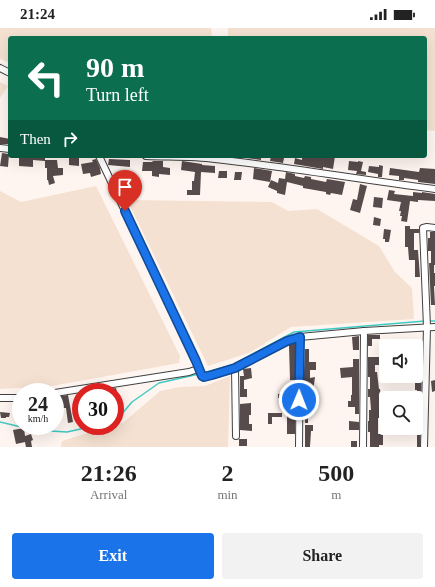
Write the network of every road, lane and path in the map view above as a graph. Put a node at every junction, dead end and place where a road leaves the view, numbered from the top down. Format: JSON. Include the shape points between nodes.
{"nodes":[{"id":1,"x":100,"y":158,"type":"edge"},
{"id":2,"x":213,"y":158,"type":"edge"},
{"id":3,"x":435,"y":189,"type":"edge"},
{"id":4,"x":435,"y":228,"type":"edge"},
{"id":5,"x":427,"y":325,"type":"junction"},
{"id":6,"x":435,"y":326,"type":"edge"},
{"id":7,"x":364,"y":331,"type":"junction"},
{"id":8,"x":300,"y":337,"type":"junction"},
{"id":9,"x":235,"y":368,"type":"junction"},
{"id":10,"x":200,"y":372,"type":"junction"},
{"id":11,"x":64,"y":392,"type":"edge"},
{"id":12,"x":0,"y":398,"type":"edge"},
{"id":13,"x":12,"y":398,"type":"edge"},
{"id":14,"x":236,"y":436,"type":"dead end"},
{"id":15,"x":299,"y":447,"type":"edge"},
{"id":16,"x":363,"y":447,"type":"edge"},
{"id":17,"x":424,"y":447,"type":"edge"}],
"edges":[{"from":1,"to":10,"type":"street"},
{"from":2,"to":3,"type":"street"},
{"from":4,"to":5,"type":"street","via":[[423,228]]},
{"from":5,"to":6,"type":"street"},
{"from":5,"to":7,"type":"street"},
{"from":5,"to":17,"type":"street"},
{"from":7,"to":8,"type":"street"},
{"from":7,"to":16,"type":"street"},
{"from":8,"to":9,"type":"street"},
{"from":8,"to":15,"type":"street"},
{"from":9,"to":10,"type":"street","via":[[204,377]]},
{"from":9,"to":14,"type":"street"},
{"from":10,"to":11,"type":"street"},
{"from":12,"to":13,"type":"street"}]}
